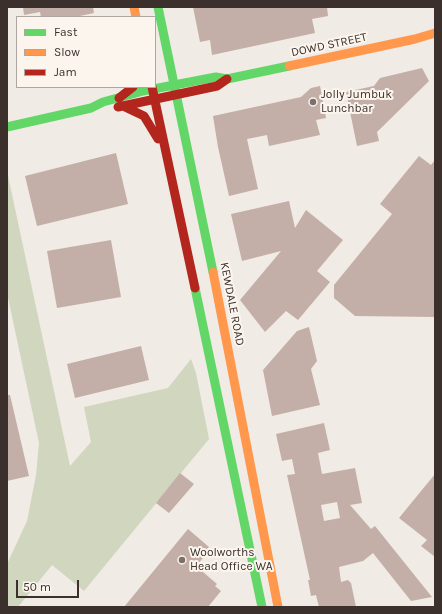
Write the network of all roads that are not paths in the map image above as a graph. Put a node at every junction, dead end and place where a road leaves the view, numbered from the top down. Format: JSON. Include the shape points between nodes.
{"nodes":[{"id":1,"x":158,"y":7,"type":"edge"},
{"id":2,"x":435,"y":33,"type":"edge"},
{"id":3,"x":227,"y":79,"type":"junction"},
{"id":4,"x":175,"y":85,"type":"junction"},
{"id":5,"x":156,"y":87,"type":"edge"},
{"id":6,"x":132,"y":88,"type":"edge"},
{"id":7,"x":152,"y":88,"type":"edge"},
{"id":8,"x":177,"y":95,"type":"junction"},
{"id":9,"x":154,"y":99,"type":"junction"},
{"id":10,"x":121,"y":102,"type":"junction"},
{"id":11,"x":7,"y":127,"type":"edge"},
{"id":12,"x":164,"y":149,"type":"junction"},
{"id":13,"x":254,"y":479,"type":"junction"},
{"id":14,"x":236,"y":484,"type":"junction"},
{"id":15,"x":262,"y":607,"type":"edge"},
{"id":16,"x":278,"y":607,"type":"edge"}],
"edges":[{"from":1,"to":4,"type":"main road","name":"KEWDALE ROAD"},
{"from":2,"to":3,"type":"main road","name":"DOWD STREET"},
{"from":3,"to":4,"type":"main road","name":"DOWD STREET","via":[[216,77]]},
{"from":3,"to":8,"type":"main road","name":"DOWD STREET","via":[[217,86]]},
{"from":4,"to":5,"type":"main road","name":"DOWD STREET"},
{"from":4,"to":8,"type":"main road","name":"KEWDALE ROAD"},
{"from":6,"to":10,"type":"main road"},
{"from":7,"to":9,"type":"main road"},
{"from":7,"to":10,"type":"main road","name":"DOWD STREET"},
{"from":8,"to":9,"type":"main road","name":"DOWD STREET"},
{"from":8,"to":13,"type":"main road","name":"KEWDALE ROAD"},
{"from":9,"to":10,"type":"main road","name":"DOWD STREET"},
{"from":9,"to":12,"type":"main road"},
{"from":10,"to":11,"type":"main road","name":"DOWD STREET","via":[[103,102],[91,108]]},
{"from":10,"to":12,"type":"main road","via":[[144,116]]},
{"from":12,"to":14,"type":"main road"},
{"from":13,"to":14,"type":"main road"},
{"from":13,"to":16,"type":"main road","name":"KEWDALE ROAD"},
{"from":14,"to":15,"type":"main road"}]}
